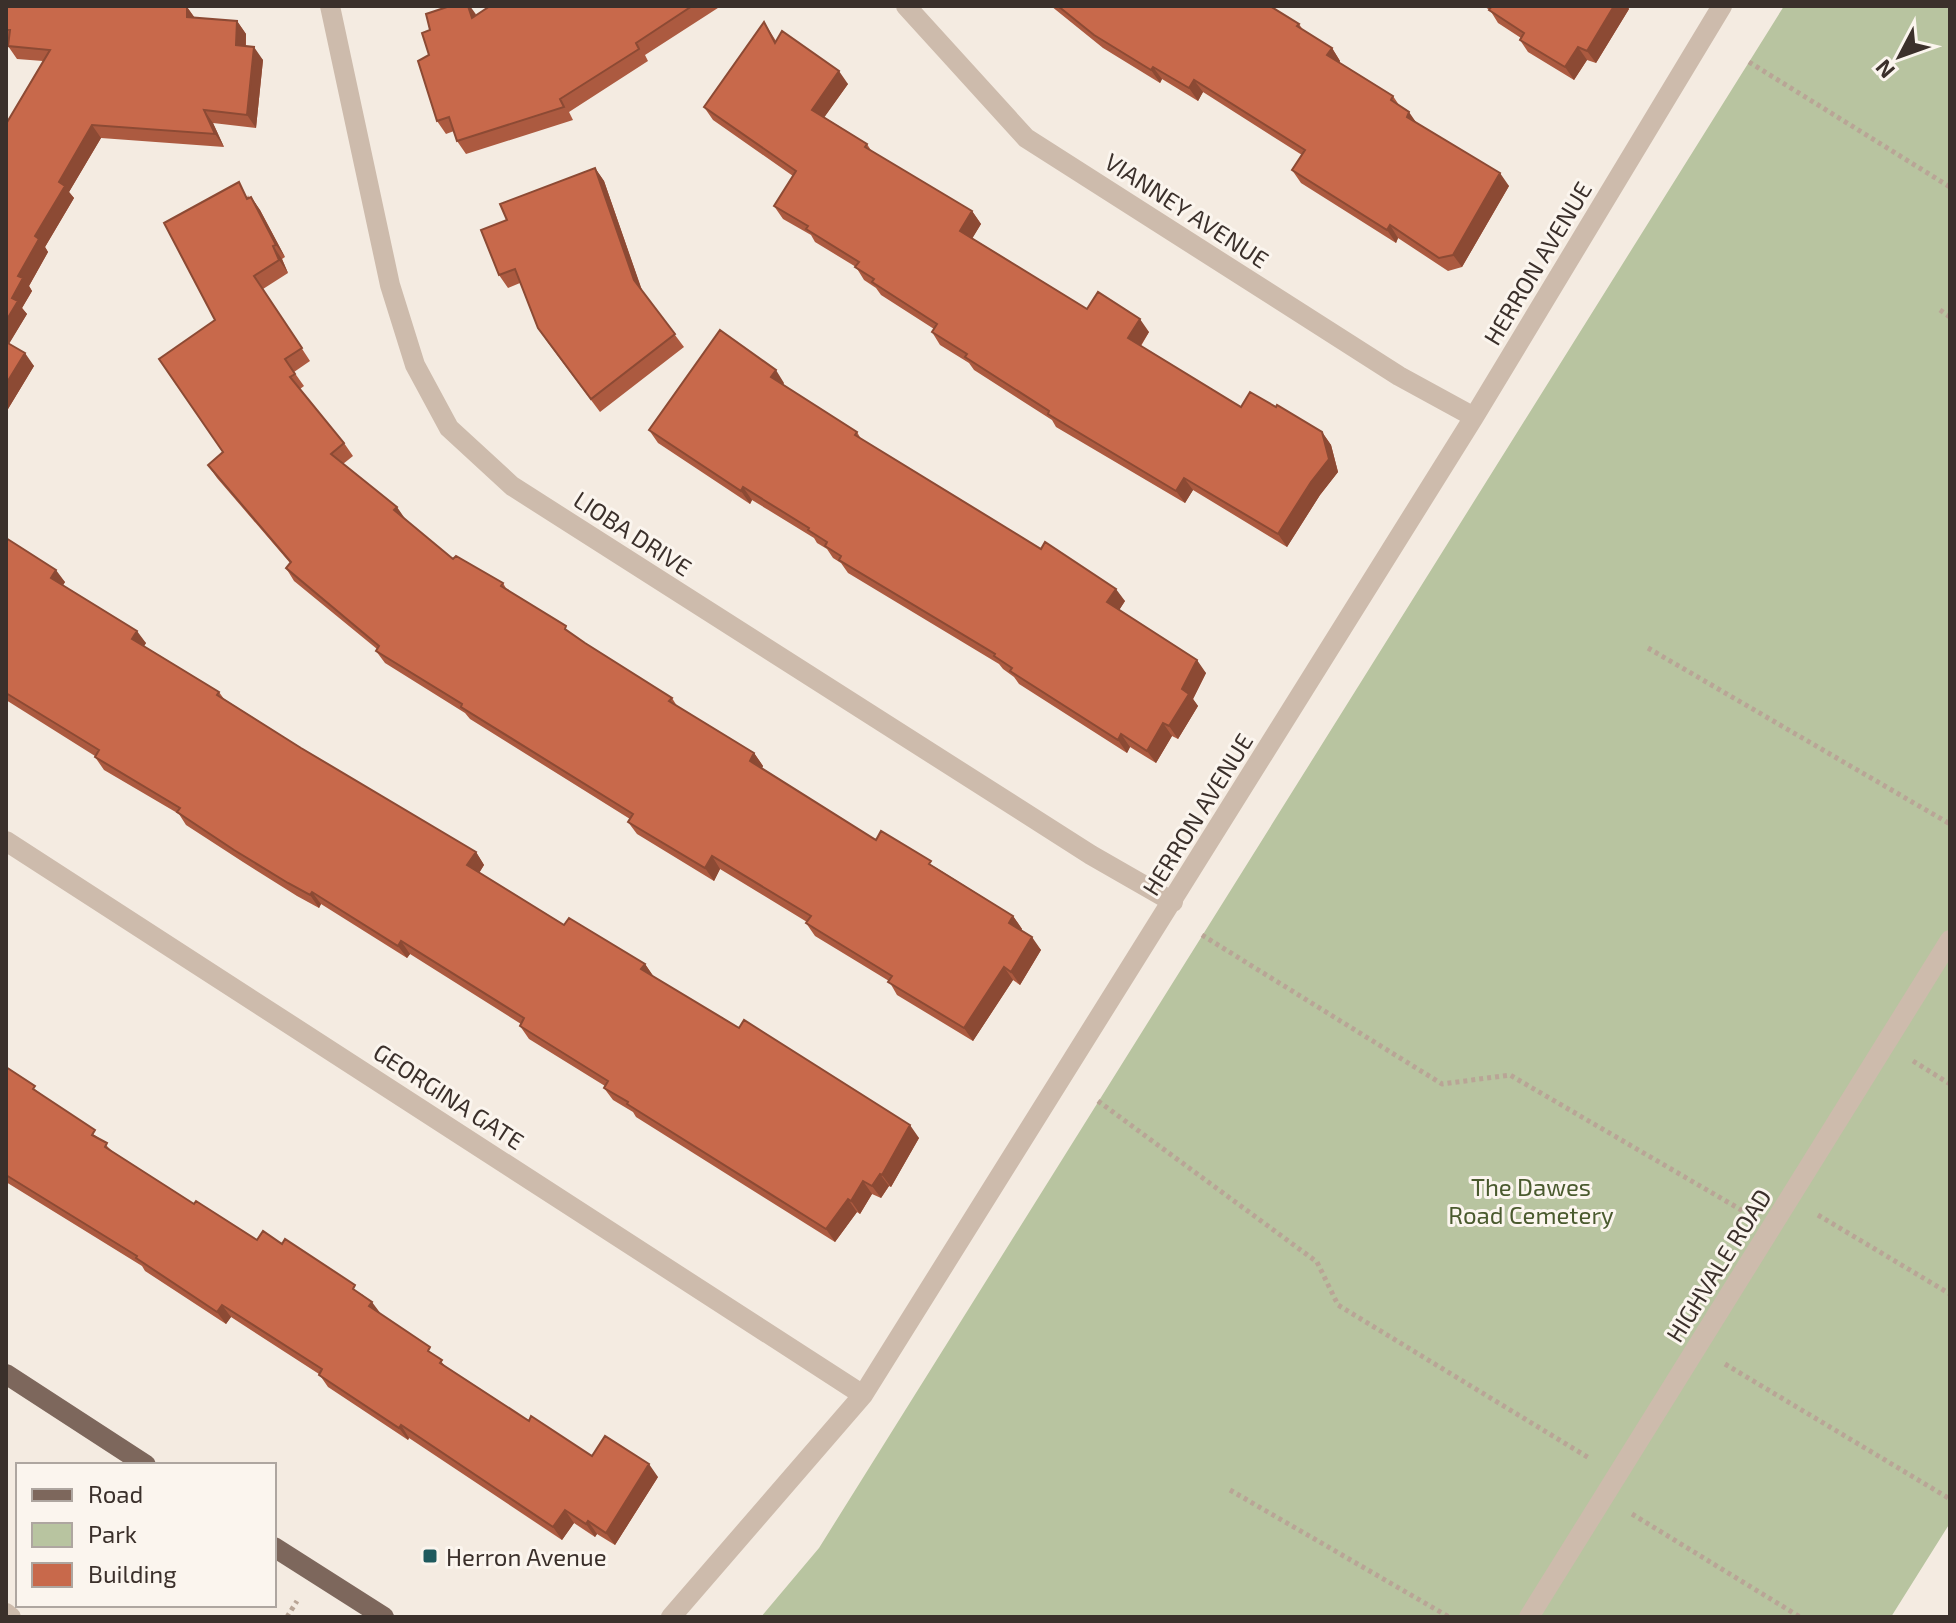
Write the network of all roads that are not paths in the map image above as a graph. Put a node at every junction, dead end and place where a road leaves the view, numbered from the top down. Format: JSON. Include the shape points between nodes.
{"nodes":[{"id":1,"x":330,"y":6,"type":"edge"},
{"id":2,"x":906,"y":6,"type":"edge"},
{"id":3,"x":1722,"y":6,"type":"edge"},
{"id":4,"x":1474,"y":417,"type":"junction"},
{"id":5,"x":6,"y":841,"type":"edge"},
{"id":6,"x":1173,"y":902,"type":"junction"},
{"id":7,"x":1950,"y":940,"type":"edge"},
{"id":8,"x":6,"y":1374,"type":"edge"},
{"id":9,"x":863,"y":1395,"type":"junction"},
{"id":10,"x":143,"y":1463,"type":"edge"},
{"id":11,"x":276,"y":1548,"type":"edge"},
{"id":12,"x":6,"y":1613,"type":"edge"},
{"id":13,"x":11,"y":1617,"type":"edge"},
{"id":14,"x":384,"y":1617,"type":"edge"},
{"id":15,"x":671,"y":1617,"type":"edge"},
{"id":16,"x":1529,"y":1617,"type":"edge"}],
"edges":[{"from":1,"to":6,"type":"street","name":"LIOBA DRIVE","via":[[390,285],[415,365],[449,428],[512,486]]},
{"from":2,"to":4,"type":"street","name":"VIANNEY AVENUE","via":[[1026,138],[1399,376]]},
{"from":3,"to":4,"type":"street","name":"HERRON AVENUE"},
{"from":4,"to":6,"type":"street","name":"HERRON AVENUE"},
{"from":5,"to":9,"type":"street","name":"GEORGINA GATE"},
{"from":6,"to":9,"type":"street","name":"HERRON AVENUE"},
{"from":7,"to":16,"type":"street","name":"HIGHVALE ROAD"},
{"from":8,"to":10,"type":"main road"},
{"from":9,"to":15,"type":"street","name":"HERRON AVENUE"},
{"from":11,"to":14,"type":"main road"},
{"from":12,"to":13,"type":"street"}]}
